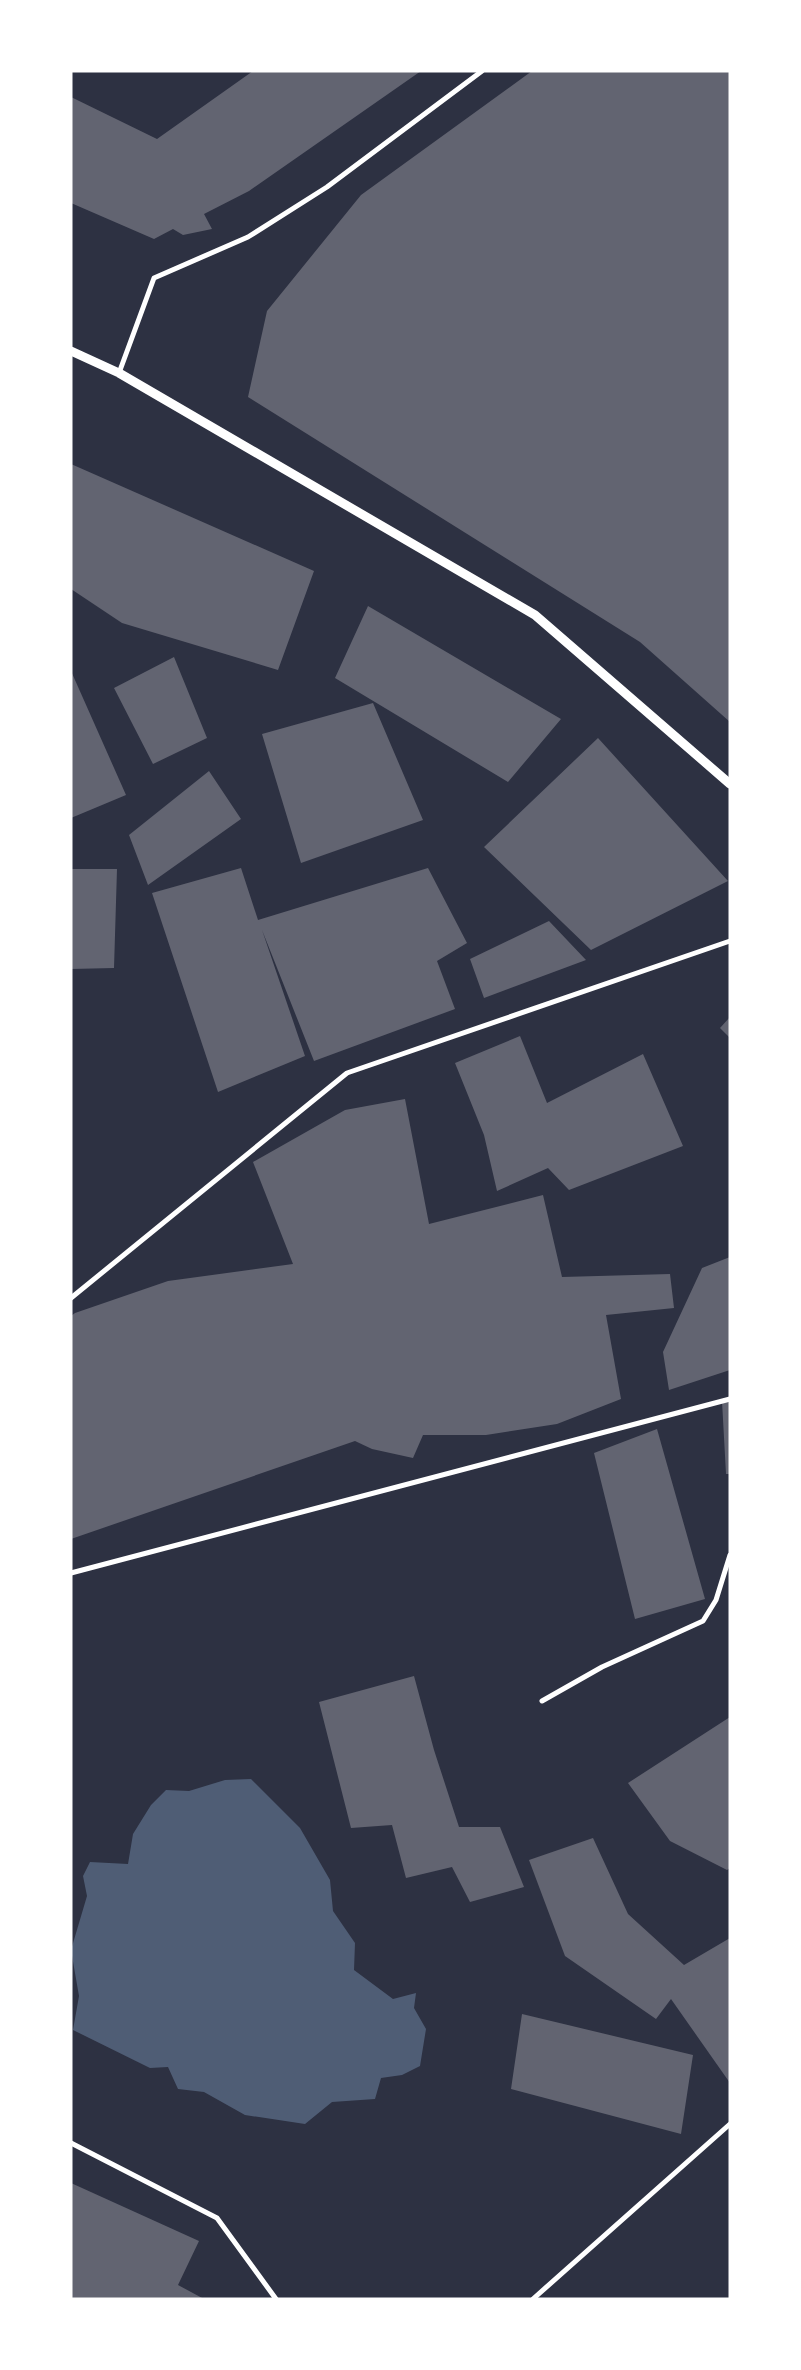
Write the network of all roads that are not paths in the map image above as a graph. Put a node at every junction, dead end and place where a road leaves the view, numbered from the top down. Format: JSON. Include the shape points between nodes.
{"nodes":[{"id":1,"x":482,"y":71,"type":"edge"},
{"id":2,"x":71,"y":351,"type":"edge"},
{"id":3,"x":120,"y":373,"type":"junction"},
{"id":4,"x":730,"y":784,"type":"edge"},
{"id":5,"x":730,"y":941,"type":"edge"},
{"id":6,"x":71,"y":1298,"type":"edge"},
{"id":7,"x":730,"y":1399,"type":"edge"},
{"id":8,"x":730,"y":1555,"type":"edge"},
{"id":9,"x":71,"y":1573,"type":"edge"},
{"id":10,"x":542,"y":1701,"type":"dead end"},
{"id":11,"x":730,"y":2124,"type":"edge"},
{"id":12,"x":71,"y":2143,"type":"edge"},
{"id":13,"x":276,"y":2299,"type":"edge"},
{"id":14,"x":533,"y":2299,"type":"edge"}],
"edges":[{"from":1,"to":3,"type":"street","via":[[312,197],[248,237],[154,278]]},
{"from":2,"to":3,"type":"street"},
{"from":3,"to":4,"type":"street","via":[[535,615]]},
{"from":5,"to":6,"type":"street","via":[[346,1073]]},
{"from":7,"to":9,"type":"street"},
{"from":8,"to":10,"type":"street","via":[[716,1600],[703,1621],[602,1667]]},
{"from":11,"to":14,"type":"street"},
{"from":12,"to":13,"type":"street","via":[[217,2218]]}]}
